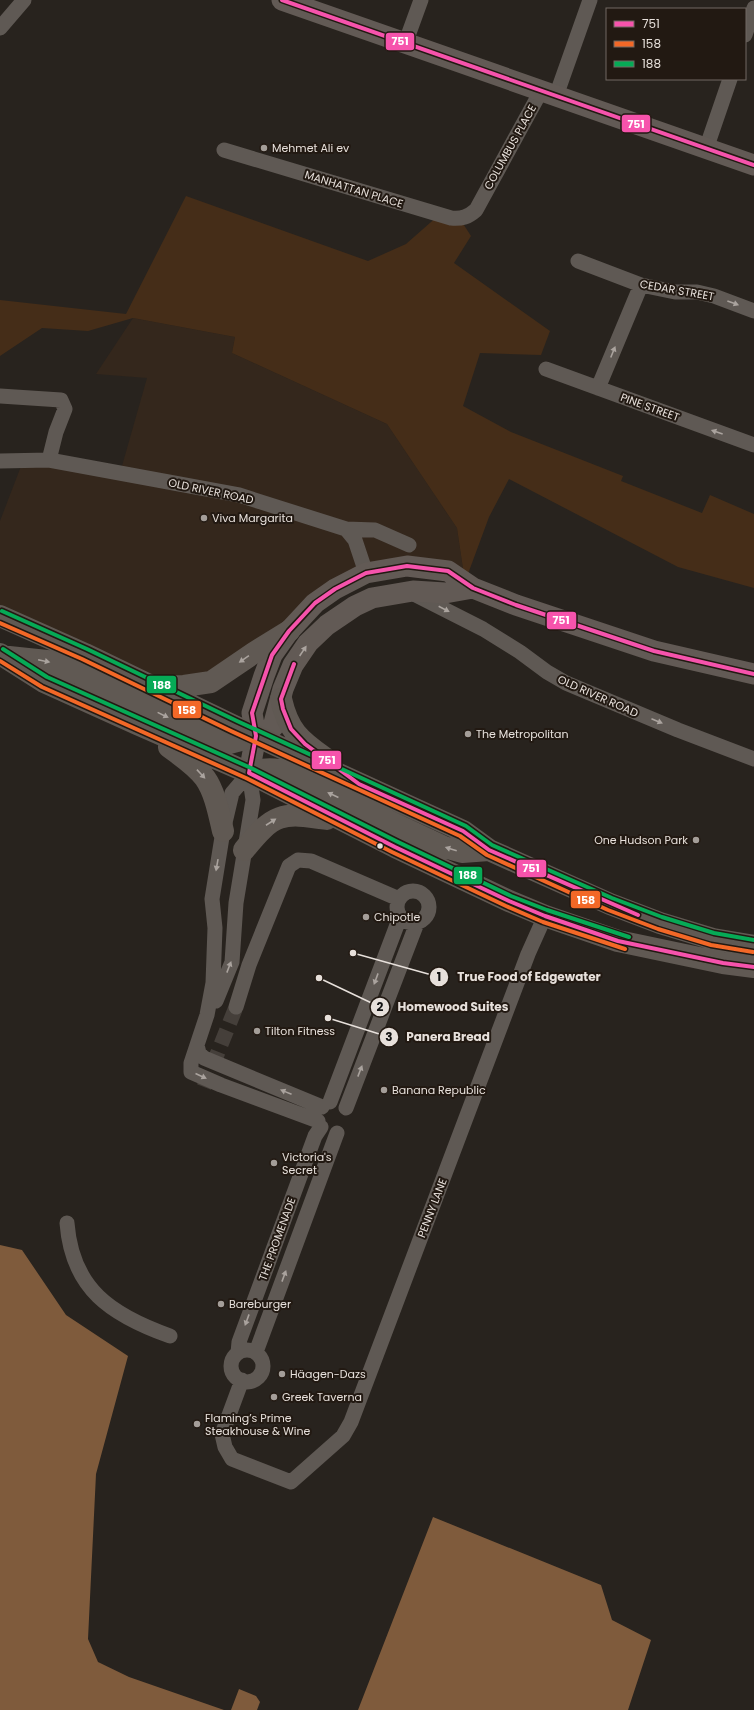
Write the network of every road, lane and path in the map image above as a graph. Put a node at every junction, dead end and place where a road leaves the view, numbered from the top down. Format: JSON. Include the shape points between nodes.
{"nodes":[{"id":1,"x":24,"y":0,"type":"edge"},
{"id":2,"x":421,"y":0,"type":"edge"},
{"id":3,"x":590,"y":0,"type":"edge"},
{"id":4,"x":283,"y":1,"type":"edge"},
{"id":5,"x":754,"y":8,"type":"edge"},
{"id":6,"x":0,"y":28,"type":"edge"},
{"id":7,"x":746,"y":32,"type":"edge"},
{"id":8,"x":405,"y":44,"type":"junction"},
{"id":9,"x":730,"y":80,"type":"edge"},
{"id":10,"x":548,"y":94,"type":"junction"},
{"id":11,"x":706,"y":148,"type":"junction"},
{"id":12,"x":224,"y":150,"type":"dead end"},
{"id":13,"x":754,"y":165,"type":"edge"},
{"id":14,"x":479,"y":203,"type":"joint"},
{"id":15,"x":578,"y":261,"type":"dead end"},
{"id":16,"x":641,"y":285,"type":"junction"},
{"id":17,"x":754,"y":311,"type":"edge"},
{"id":18,"x":546,"y":369,"type":"dead end"},
{"id":19,"x":598,"y":388,"type":"junction"},
{"id":20,"x":0,"y":396,"type":"edge"},
{"id":21,"x":754,"y":445,"type":"edge"},
{"id":22,"x":49,"y":460,"type":"junction"},
{"id":23,"x":0,"y":461,"type":"edge"},
{"id":24,"x":346,"y":529,"type":"junction"},
{"id":25,"x":409,"y":544,"type":"dead end"},
{"id":26,"x":366,"y":573,"type":"junction"},
{"id":27,"x":473,"y":588,"type":"junction"},
{"id":28,"x":409,"y":592,"type":"junction"},
{"id":29,"x":0,"y":616,"type":"edge"},
{"id":30,"x":289,"y":631,"type":"junction"},
{"id":31,"x":3,"y":655,"type":"edge"},
{"id":32,"x":754,"y":674,"type":"edge"},
{"id":33,"x":154,"y":687,"type":"junction"},
{"id":34,"x":281,"y":699,"type":"junction"},
{"id":35,"x":137,"y":724,"type":"junction"},
{"id":36,"x":256,"y":736,"type":"junction"},
{"id":37,"x":754,"y":759,"type":"edge"},
{"id":38,"x":249,"y":773,"type":"junction"},
{"id":39,"x":360,"y":784,"type":"junction"},
{"id":40,"x":344,"y":821,"type":"junction"},
{"id":41,"x":223,"y":831,"type":"junction"},
{"id":42,"x":244,"y":850,"type":"junction"},
{"id":43,"x":489,"y":850,"type":"junction"},
{"id":44,"x":399,"y":899,"type":"junction"},
{"id":45,"x":545,"y":916,"type":"junction"},
{"id":46,"x":400,"y":917,"type":"junction"},
{"id":47,"x":417,"y":923,"type":"junction"},
{"id":48,"x":754,"y":946,"type":"edge"},
{"id":49,"x":754,"y":967,"type":"edge"},
{"id":50,"x":236,"y":1007,"type":"tunnel mouth"},
{"id":51,"x":207,"y":1015,"type":"junction"},
{"id":52,"x":197,"y":1045,"type":"junction"},
{"id":53,"x":326,"y":1104,"type":"junction"},
{"id":54,"x":345,"y":1121,"type":"junction"},
{"id":55,"x":320,"y":1124,"type":"junction"},
{"id":56,"x":66,"y":1223,"type":"dead end"},
{"id":57,"x":170,"y":1336,"type":"dead end"},
{"id":58,"x":256,"y":1352,"type":"junction"},
{"id":59,"x":238,"y":1353,"type":"junction"},
{"id":60,"x":242,"y":1380,"type":"junction"}],
"edges":[{"from":1,"to":6,"type":"street"},
{"from":2,"to":8,"type":"street"},
{"from":3,"to":10,"type":"street","name":"COLUMBUS PLACE"},
{"from":4,"to":8,"type":"main road"},
{"from":5,"to":7,"type":"street"},
{"from":8,"to":10,"type":"main road"},
{"from":9,"to":11,"type":"street"},
{"from":10,"to":11,"type":"main road"},
{"from":10,"to":14,"type":"street","name":"COLUMBUS PLACE"},
{"from":11,"to":13,"type":"main road"},
{"from":12,"to":14,"type":"street","name":"MANHATTAN PLACE","via":[[451,218],[469,216]]},
{"from":15,"to":16,"type":"street","name":"CEDAR STREET"},
{"from":16,"to":17,"type":"street","name":"CEDAR STREET","one_way":true,"via":[[675,292],[697,292]]},
{"from":19,"to":16,"type":"street","one_way":true},
{"from":18,"to":19,"type":"street","name":"PINE STREET"},
{"from":21,"to":19,"type":"street","name":"PINE STREET","one_way":true},
{"from":20,"to":22,"type":"street","via":[[61,400],[65,409]]},
{"from":22,"to":23,"type":"street","name":"OLD RIVER ROAD"},
{"from":22,"to":24,"type":"street","name":"OLD RIVER ROAD","via":[[239,496]]},
{"from":24,"to":25,"type":"street","name":"OLD RIVER ROAD","via":[[375,530]]},
{"from":24,"to":26,"type":"street","via":[[356,540]]},
{"from":26,"to":27,"type":"main road","via":[[407,566],[448,571]]},
{"from":26,"to":30,"type":"main road","via":[[315,603]]},
{"from":27,"to":28,"type":"main road","via":[[445,593]]},
{"from":27,"to":32,"type":"main road","via":[[654,651]]},
{"from":34,"to":28,"type":"main road","one_way":true,"via":[[293,665],[308,643],[327,625],[372,598]]},
{"from":28,"to":37,"type":"street","name":"OLD RIVER ROAD","one_way":true,"via":[[483,629],[566,683]]},
{"from":29,"to":33,"type":"main road"},
{"from":30,"to":33,"type":"main road","one_way":true,"via":[[211,682]]},
{"from":30,"to":36,"type":"main road","via":[[272,655],[252,713]]},
{"from":31,"to":35,"type":"main road","via":[[44,682]]},
{"from":31,"to":36,"type":"main road","one_way":true,"via":[[47,661],[73,671],[219,742],[230,743]]},
{"from":33,"to":36,"type":"main road"},
{"from":34,"to":36,"type":"main road","via":[[273,727]]},
{"from":34,"to":39,"type":"main road","via":[[291,729],[305,744]]},
{"from":35,"to":38,"type":"main road"},
{"from":35,"to":41,"type":"main road","one_way":true,"via":[[191,763],[205,778],[216,802]]},
{"from":36,"to":38,"type":"main road"},
{"from":36,"to":39,"type":"main road"},
{"from":38,"to":40,"type":"main road"},
{"from":38,"to":41,"type":"street","via":[[232,793]]},
{"from":38,"to":42,"type":"street","via":[[253,800]]},
{"from":43,"to":38,"type":"main road","one_way":true,"via":[[462,852],[444,847],[279,770],[259,769]]},
{"from":39,"to":43,"type":"main road","via":[[463,831]]},
{"from":42,"to":40,"type":"main road","one_way":true,"via":[[262,829],[276,819],[293,815]]},
{"from":40,"to":45,"type":"main road"},
{"from":41,"to":51,"type":"street","one_way":true,"via":[[212,899],[214,944]]},
{"from":51,"to":42,"type":"street","one_way":true,"via":[[216,1002],[232,962],[236,903]]},
{"from":43,"to":48,"type":"main road","via":[[610,904],[660,923],[713,939]]},
{"from":44,"to":46,"type":"street","via":[[397,905]]},
{"from":44,"to":47,"type":"street","via":[[403,894],[415,891],[426,898],[429,910]]},
{"from":44,"to":50,"type":"street","via":[[311,861],[298,860],[289,866],[249,965]]},
{"from":45,"to":49,"type":"main road","via":[[618,941]]},
{"from":45,"to":60,"type":"street","name":"PENNY LANE","via":[[528,954],[351,1422],[343,1436],[291,1482],[232,1459],[225,1447],[222,1434]]},
{"from":46,"to":47,"type":"street","via":[[405,921]]},
{"from":46,"to":53,"type":"street","one_way":true},
{"from":54,"to":47,"type":"street","name":"THE PROMENADE","one_way":true},
{"from":51,"to":52,"type":"street"},
{"from":53,"to":52,"type":"street","one_way":true,"via":[[204,1058],[199,1053]]},
{"from":52,"to":55,"type":"street","one_way":true,"via":[[191,1072]]},
{"from":53,"to":54,"type":"street","via":[[342,1104]]},
{"from":53,"to":55,"type":"street","via":[[318,1115]]},
{"from":54,"to":55,"type":"street","via":[[325,1131]]},
{"from":58,"to":54,"type":"street","name":"THE PROMENADE","one_way":true},
{"from":55,"to":59,"type":"street","name":"THE PROMENADE","one_way":true,"via":[[239,1342]]},
{"from":56,"to":57,"type":"street","via":[[71,1255],[88,1286],[103,1302],[146,1327]]},
{"from":58,"to":59,"type":"street","via":[[247,1350]]},
{"from":58,"to":60,"type":"street","via":[[262,1360],[260,1375],[252,1381]]},
{"from":59,"to":60,"type":"street","via":[[232,1361],[232,1370]]}]}
